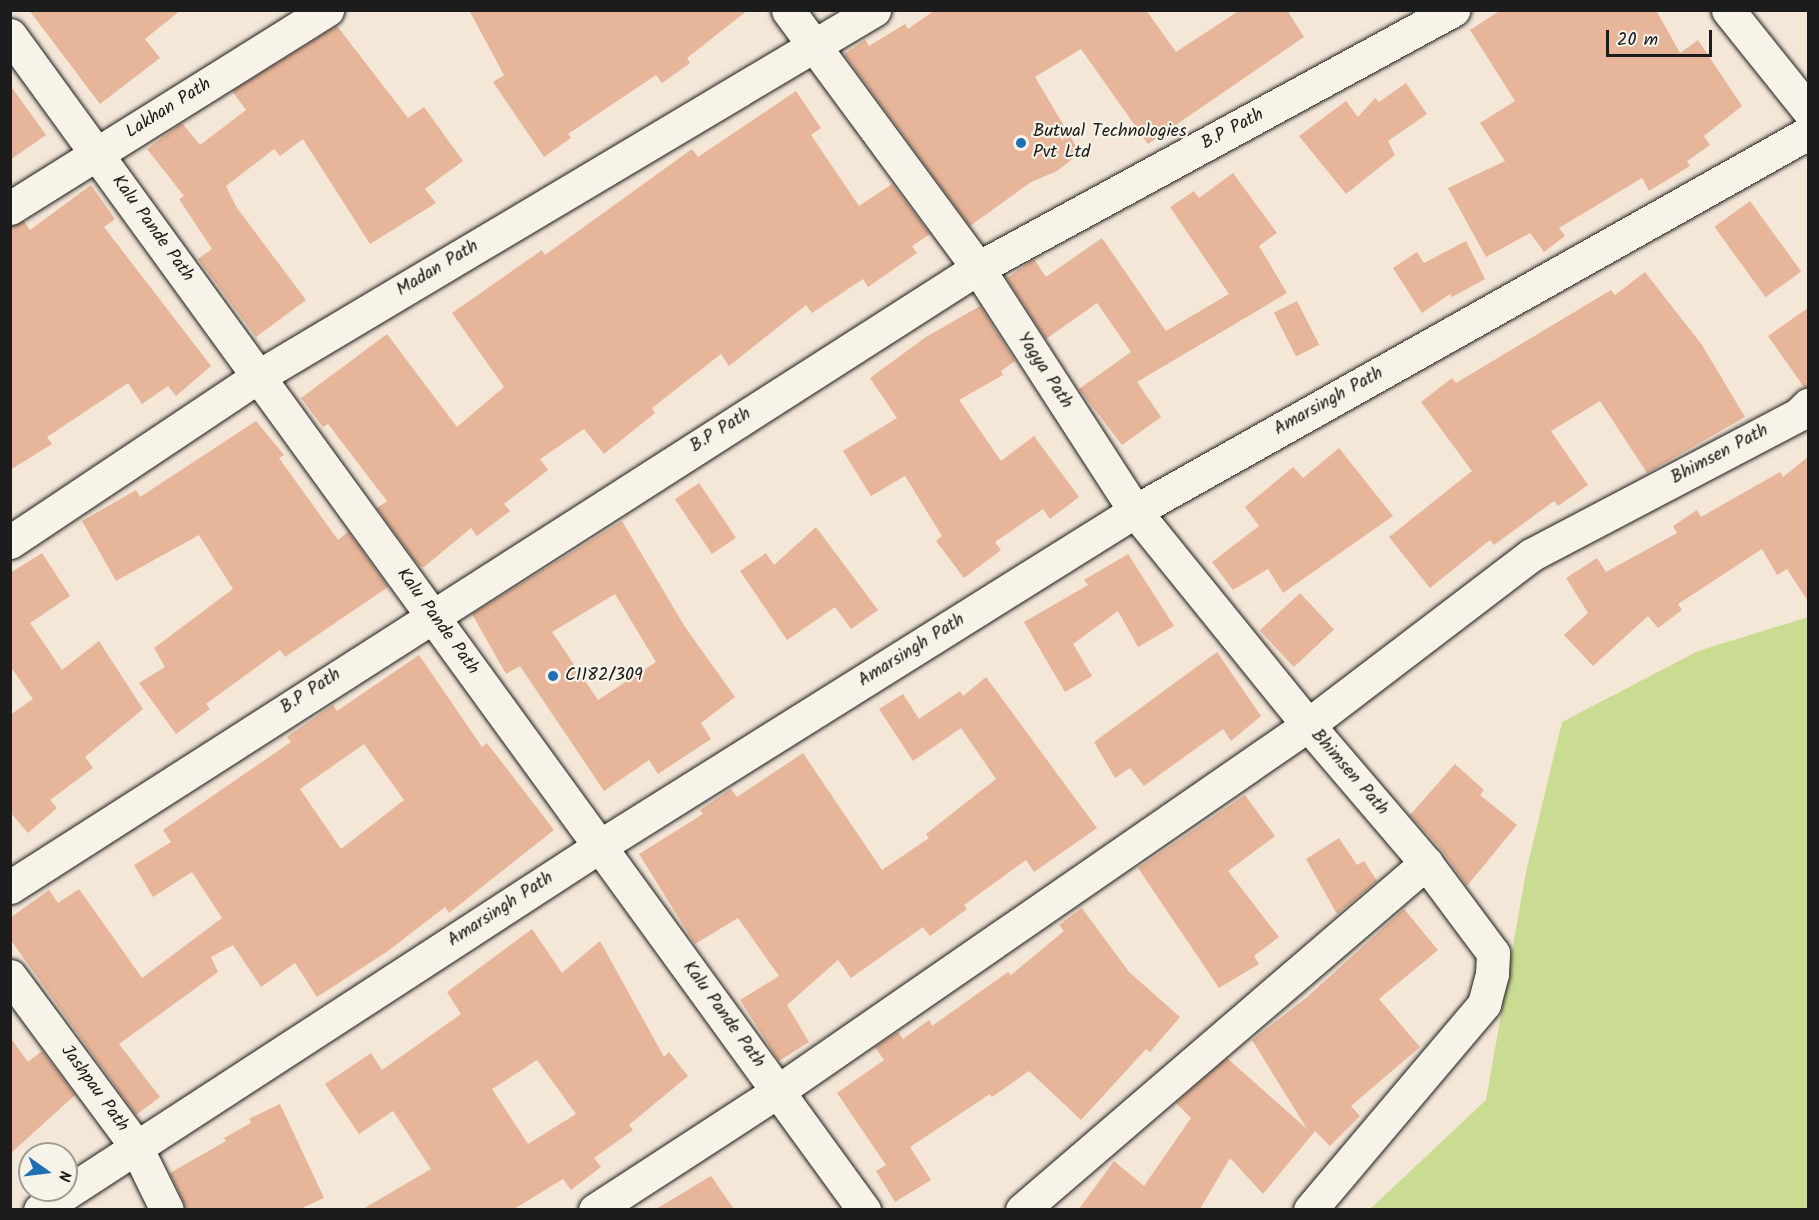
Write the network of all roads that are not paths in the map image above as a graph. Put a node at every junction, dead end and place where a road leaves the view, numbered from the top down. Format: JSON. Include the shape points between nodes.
{"nodes":[{"id":1,"x":327,"y":10,"type":"edge"},
{"id":2,"x":788,"y":10,"type":"edge"},
{"id":3,"x":874,"y":10,"type":"edge"},
{"id":4,"x":1453,"y":10,"type":"edge"},
{"id":5,"x":1728,"y":10,"type":"edge"},
{"id":6,"x":10,"y":35,"type":"edge"},
{"id":7,"x":812,"y":45,"type":"junction"},
{"id":8,"x":1809,"y":110,"type":"edge"},
{"id":9,"x":1809,"y":133,"type":"edge"},
{"id":10,"x":97,"y":154,"type":"junction"},
{"id":11,"x":10,"y":208,"type":"edge"},
{"id":12,"x":978,"y":268,"type":"junction"},
{"id":13,"x":259,"y":376,"type":"junction"},
{"id":14,"x":1809,"y":405,"type":"edge"},
{"id":15,"x":1135,"y":511,"type":"junction"},
{"id":16,"x":10,"y":542,"type":"edge"},
{"id":17,"x":432,"y":614,"type":"junction"},
{"id":18,"x":1308,"y":725,"type":"junction"},
{"id":19,"x":600,"y":846,"type":"junction"},
{"id":20,"x":1426,"y":863,"type":"junction"},
{"id":21,"x":10,"y":887,"type":"edge"},
{"id":22,"x":10,"y":976,"type":"edge"},
{"id":23,"x":778,"y":1092,"type":"junction"},
{"id":24,"x":135,"y":1145,"type":"junction"},
{"id":25,"x":40,"y":1209,"type":"edge"},
{"id":26,"x":167,"y":1209,"type":"edge"},
{"id":27,"x":595,"y":1209,"type":"edge"},
{"id":28,"x":864,"y":1209,"type":"edge"},
{"id":29,"x":1022,"y":1209,"type":"edge"},
{"id":30,"x":1310,"y":1209,"type":"edge"}],
"edges":[{"from":1,"to":10,"type":"street","name":"Lakhan Path"},
{"from":2,"to":7,"type":"street","name":"Yagya Path"},
{"from":3,"to":7,"type":"street","name":"Madan Path"},
{"from":4,"to":12,"type":"street","name":"B.P Path"},
{"from":5,"to":8,"type":"street"},
{"from":6,"to":10,"type":"street","name":"Kalu Pande Path"},
{"from":7,"to":12,"type":"street","name":"Yagya Path"},
{"from":7,"to":13,"type":"street","name":"Madan Path"},
{"from":9,"to":15,"type":"street","name":"Amarsingh Path"},
{"from":10,"to":11,"type":"street","name":"Lakhan Path"},
{"from":10,"to":13,"type":"street","name":"Kalu Pande Path"},
{"from":12,"to":15,"type":"street","name":"Yagya Path"},
{"from":12,"to":17,"type":"street","name":"B.P Path"},
{"from":13,"to":16,"type":"street","name":"Madan Path"},
{"from":13,"to":17,"type":"street","name":"Kalu Pande Path"},
{"from":14,"to":18,"type":"street","name":"Bhimsen Path","via":[[1799,414],[1531,555]]},
{"from":15,"to":18,"type":"street","name":"Yagya Path"},
{"from":15,"to":19,"type":"street","name":"Amarsingh Path"},
{"from":17,"to":19,"type":"street","name":"Kalu Pande Path"},
{"from":17,"to":21,"type":"street","name":"B.P Path"},
{"from":18,"to":20,"type":"street","name":"Bhimsen Path"},
{"from":18,"to":23,"type":"street"},
{"from":19,"to":23,"type":"street","name":"Kalu Pande Path"},
{"from":19,"to":24,"type":"street","name":"Amarsingh Path"},
{"from":20,"to":29,"type":"street"},
{"from":20,"to":30,"type":"street","name":"Bhimsen Path","via":[[1493,953],[1484,1004]]},
{"from":22,"to":24,"type":"street","name":"Jashpau Path"},
{"from":23,"to":27,"type":"street"},
{"from":23,"to":28,"type":"street","name":"Kalu Pande Path"},
{"from":24,"to":25,"type":"street","name":"Amarsingh Path"},
{"from":24,"to":26,"type":"street","name":"Jashpau Path"}]}
